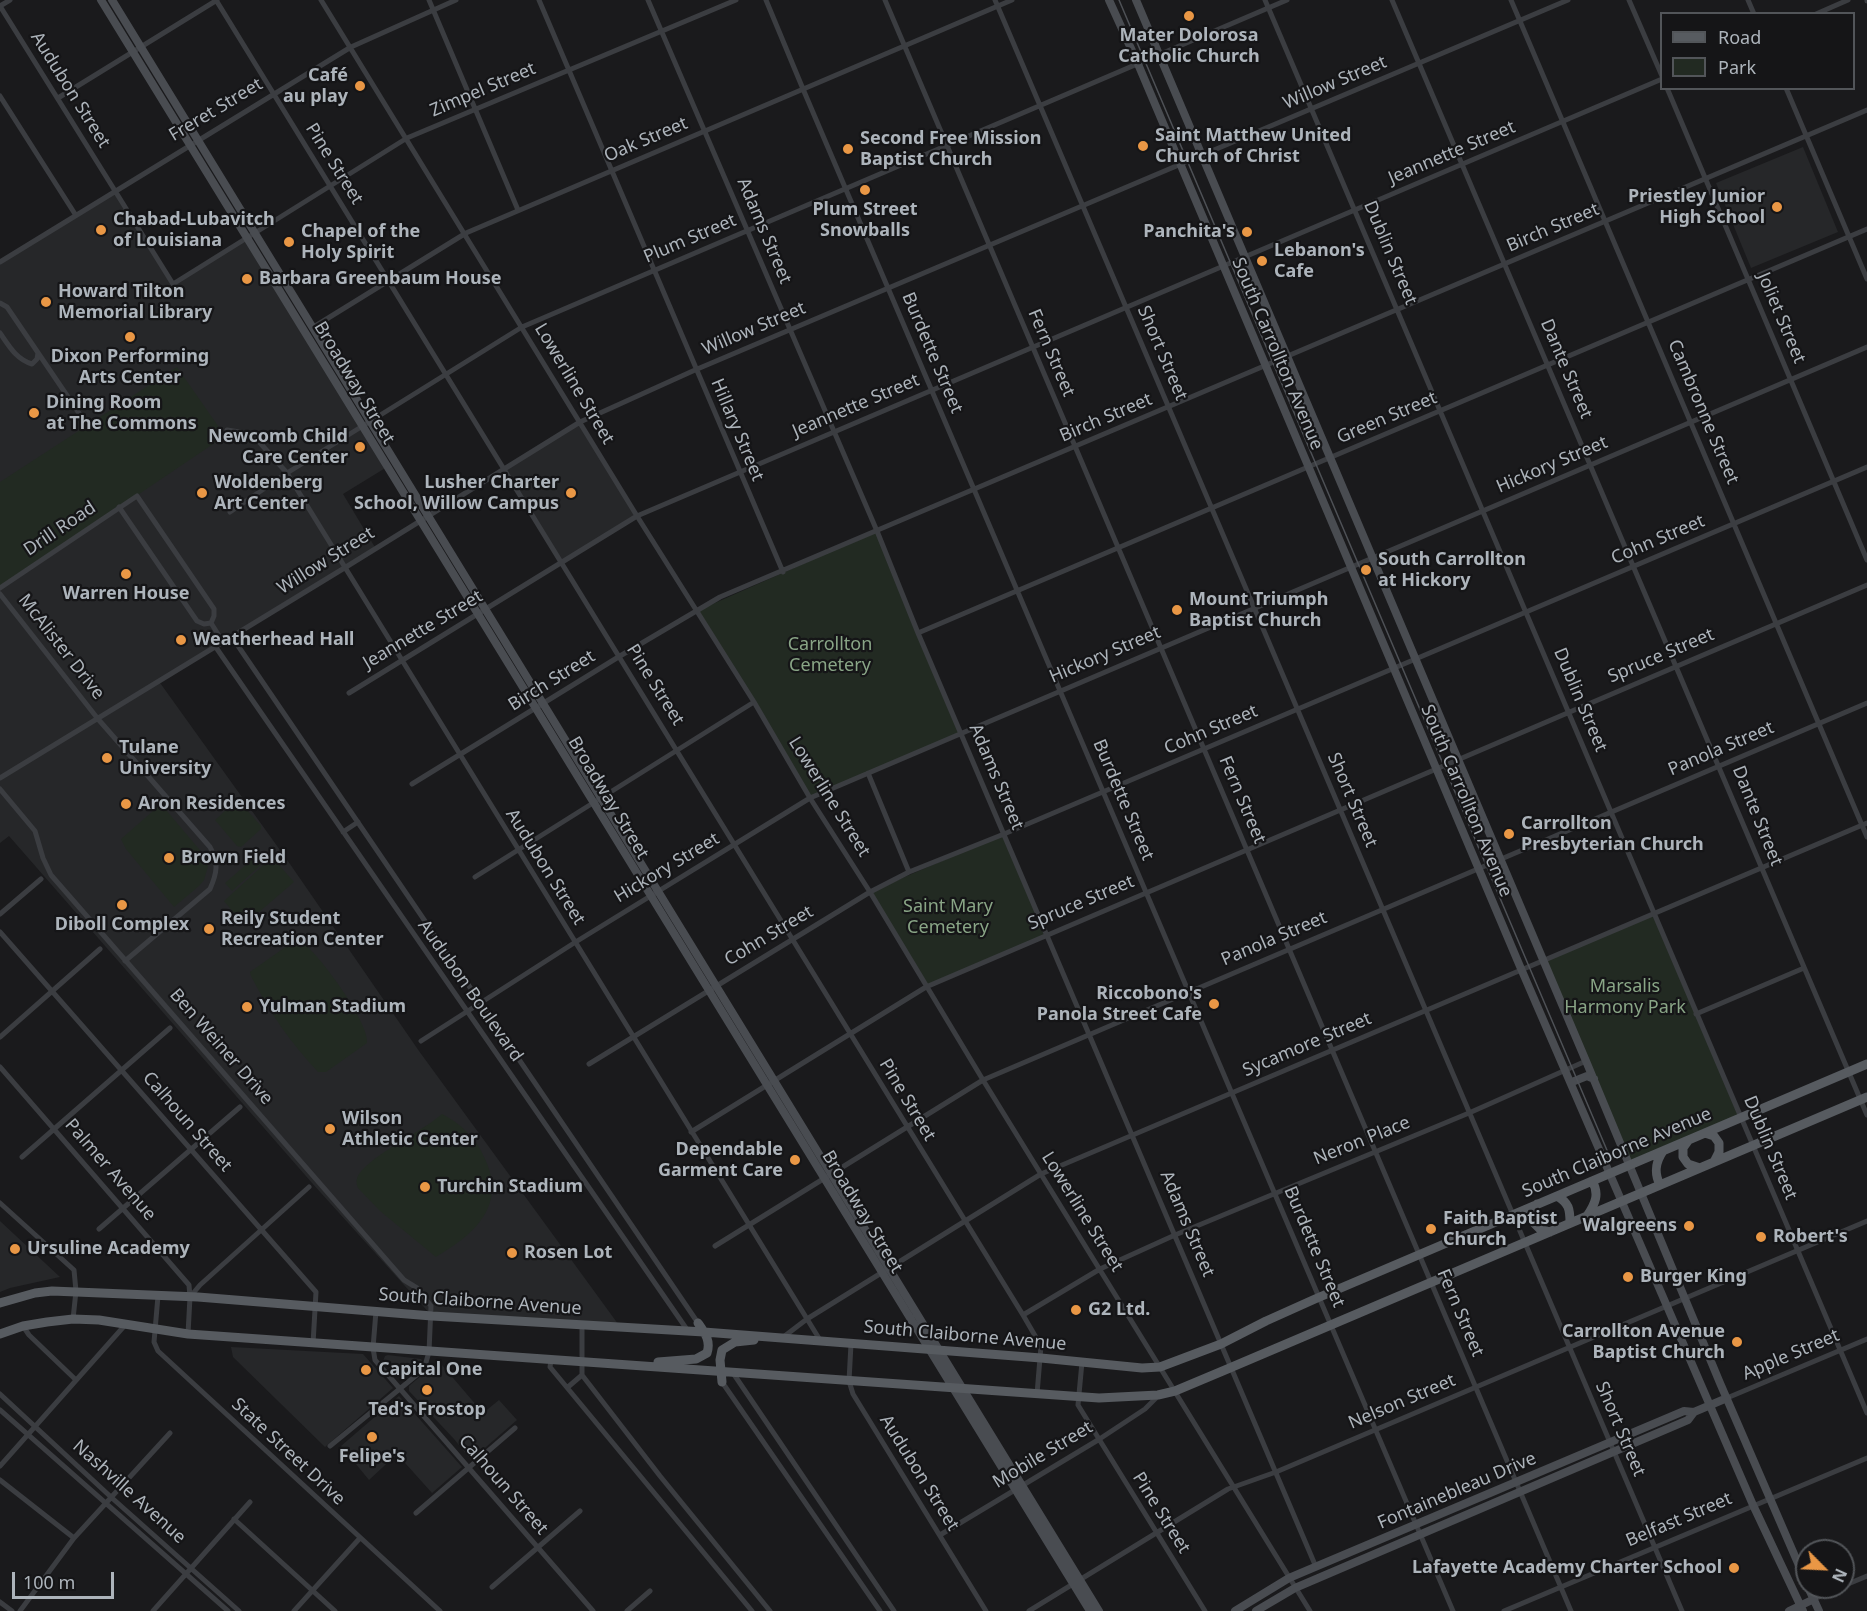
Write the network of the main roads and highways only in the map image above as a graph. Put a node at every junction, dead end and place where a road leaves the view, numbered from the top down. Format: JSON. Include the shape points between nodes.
{"nodes":[{"id":1,"x":101,"y":0,"type":"edge"},
{"id":2,"x":112,"y":0,"type":"edge"},
{"id":3,"x":1109,"y":0,"type":"edge"},
{"id":4,"x":1136,"y":0,"type":"edge"},
{"id":5,"x":137,"y":50,"type":"junction"},
{"id":6,"x":1867,"y":1064,"type":"edge"},
{"id":7,"x":1594,"y":1079,"type":"junction"},
{"id":8,"x":1572,"y":1082,"type":"junction"},
{"id":9,"x":770,"y":1083,"type":"junction"},
{"id":10,"x":1864,"y":1098,"type":"edge"},
{"id":11,"x":1705,"y":1134,"type":"junction"},
{"id":12,"x":1688,"y":1141,"type":"junction"},
{"id":13,"x":1663,"y":1151,"type":"junction"},
{"id":14,"x":1714,"y":1162,"type":"junction"},
{"id":15,"x":1629,"y":1165,"type":"junction"},
{"id":16,"x":1700,"y":1168,"type":"junction"},
{"id":17,"x":1609,"y":1174,"type":"junction"},
{"id":18,"x":1592,"y":1181,"type":"junction"},
{"id":19,"x":1660,"y":1185,"type":"junction"},
{"id":20,"x":1641,"y":1193,"type":"junction"},
{"id":21,"x":1557,"y":1196,"type":"junction"},
{"id":22,"x":1621,"y":1202,"type":"junction"},
{"id":23,"x":1537,"y":1204,"type":"junction"},
{"id":24,"x":1587,"y":1216,"type":"junction"},
{"id":25,"x":1570,"y":1223,"type":"junction"},
{"id":26,"x":1550,"y":1232,"type":"junction"},
{"id":27,"x":886,"y":1271,"type":"junction"},
{"id":28,"x":1674,"y":1274,"type":"junction"},
{"id":29,"x":1657,"y":1281,"type":"junction"},
{"id":30,"x":0,"y":1303,"type":"edge"},
{"id":31,"x":698,"y":1323,"type":"road end"},
{"id":32,"x":704,"y":1332,"type":"junction"},
{"id":33,"x":0,"y":1334,"type":"edge"},
{"id":34,"x":799,"y":1339,"type":"junction"},
{"id":35,"x":934,"y":1350,"type":"junction"},
{"id":36,"x":610,"y":1364,"type":"junction"},
{"id":37,"x":721,"y":1372,"type":"junction"},
{"id":38,"x":722,"y":1382,"type":"road end"},
{"id":39,"x":953,"y":1388,"type":"junction"},
{"id":40,"x":964,"y":1389,"type":"junction"},
{"id":41,"x":1727,"y":1398,"type":"junction"},
{"id":42,"x":1711,"y":1405,"type":"junction"},
{"id":43,"x":1694,"y":1412,"type":"junction"},
{"id":44,"x":1019,"y":1488,"type":"junction"},
{"id":45,"x":1795,"y":1555,"type":"edge"},
{"id":46,"x":1076,"y":1581,"type":"junction"},
{"id":47,"x":1814,"y":1599,"type":"joint"},
{"id":48,"x":1802,"y":1608,"type":"edge"},
{"id":49,"x":1090,"y":1611,"type":"edge"},
{"id":50,"x":1099,"y":1611,"type":"edge"},
{"id":51,"x":1235,"y":1611,"type":"edge"},
{"id":52,"x":1256,"y":1611,"type":"edge"},
{"id":53,"x":1789,"y":1611,"type":"edge"},
{"id":54,"x":1819,"y":1611,"type":"edge"}],
"edges":[{"from":1,"to":5,"type":"main road","name":"Broadway Street"},
{"from":2,"to":5,"type":"main road","name":"Broadway Street"},
{"from":3,"to":8,"type":"main road","name":"South Carrollton Avenue"},
{"from":4,"to":7,"type":"main road","name":"South Carrollton Avenue"},
{"from":5,"to":9,"type":"main road","name":"Broadway Street"},
{"from":6,"to":11,"type":"main road","name":"South Claiborne Avenue"},
{"from":7,"to":8,"type":"main road","via":[[1587,1076]]},
{"from":7,"to":15,"type":"main road","name":"South Carrollton Avenue"},
{"from":8,"to":17,"type":"main road","name":"South Carrollton Avenue"},
{"from":9,"to":27,"type":"main road","name":"Broadway Street","via":[[824,1179]]},
{"from":9,"to":27,"type":"main road","name":"Broadway Street","via":[[832,1174]]},
{"from":10,"to":14,"type":"main road"},
{"from":11,"to":12,"type":"main road","name":"South Claiborne Avenue"},
{"from":11,"to":14,"type":"main road","via":[[1714,1136],[1719,1143]]},
{"from":12,"to":13,"type":"main road","name":"South Claiborne Avenue"},
{"from":12,"to":16,"type":"main road","via":[[1683,1157]]},
{"from":13,"to":15,"type":"main road","name":"South Claiborne Avenue"},
{"from":13,"to":19,"type":"main road","via":[[1656,1171]]},
{"from":14,"to":16,"type":"main road"},
{"from":15,"to":17,"type":"main road","name":"South Claiborne Avenue"},
{"from":15,"to":20,"type":"main road","name":"South Carrollton Avenue"},
{"from":16,"to":19,"type":"main road"},
{"from":17,"to":18,"type":"main road","name":"South Claiborne Avenue"},
{"from":17,"to":22,"type":"main road","name":"South Carrollton Avenue"},
{"from":18,"to":21,"type":"main road","name":"South Claiborne Avenue"},
{"from":18,"to":24,"type":"main road","via":[[1595,1204]]},
{"from":19,"to":20,"type":"main road"},
{"from":20,"to":22,"type":"main road"},
{"from":20,"to":28,"type":"main road","name":"South Carrollton Avenue"},
{"from":21,"to":23,"type":"main road","name":"South Claiborne Avenue"},
{"from":21,"to":25,"type":"main road","via":[[1567,1203]]},
{"from":22,"to":24,"type":"main road"},
{"from":22,"to":29,"type":"main road","name":"South Carrollton Avenue"},
{"from":23,"to":26,"type":"main road","via":[[1534,1223]]},
{"from":23,"to":35,"type":"main road","name":"South Claiborne Avenue","via":[[1221,1344],[1160,1367]]},
{"from":24,"to":25,"type":"main road"},
{"from":25,"to":26,"type":"main road"},
{"from":26,"to":40,"type":"main road","via":[[1175,1391],[1118,1398]]},
{"from":27,"to":35,"type":"main road","name":"Broadway Street"},
{"from":28,"to":29,"type":"main road"},
{"from":28,"to":41,"type":"main road","name":"South Carrollton Avenue"},
{"from":29,"to":42,"type":"main road","name":"South Carrollton Avenue"},
{"from":30,"to":32,"type":"main road","name":"South Claiborne Avenue","via":[[35,1293],[76,1291]]},
{"from":31,"to":32,"type":"main road"},
{"from":32,"to":34,"type":"main road","name":"South Claiborne Avenue"},
{"from":32,"to":36,"type":"main road","via":[[710,1344],[701,1358]]},
{"from":33,"to":36,"type":"main road","via":[[23,1326],[73,1319],[99,1320],[188,1335]]},
{"from":34,"to":35,"type":"main road","name":"South Claiborne Avenue"},
{"from":34,"to":37,"type":"main road","via":[[729,1345],[720,1353]]},
{"from":35,"to":39,"type":"main road","name":"Broadway Street"},
{"from":35,"to":40,"type":"main road","name":"Broadway Street"},
{"from":36,"to":37,"type":"main road"},
{"from":37,"to":38,"type":"main road"},
{"from":37,"to":39,"type":"main road"},
{"from":39,"to":40,"type":"main road"},
{"from":39,"to":44,"type":"main road","name":"Broadway Street"},
{"from":40,"to":44,"type":"main road","name":"Broadway Street"},
{"from":41,"to":42,"type":"main road","name":"Fontainebleau Drive"},
{"from":41,"to":45,"type":"main road","name":"South Carrollton Avenue"},
{"from":42,"to":43,"type":"main road","name":"Fontainebleau Drive"},
{"from":42,"to":48,"type":"main road","name":"South Carrollton Avenue"},
{"from":43,"to":51,"type":"main road","name":"Fontainebleau Drive","via":[[1684,1411],[1289,1578]]},
{"from":43,"to":52,"type":"main road","name":"Fontainebleau Drive","via":[[1688,1420],[1295,1588]]},
{"from":44,"to":46,"type":"main road","name":"Broadway Street"},
{"from":46,"to":49,"type":"main road","name":"Broadway Street"},
{"from":46,"to":50,"type":"main road","name":"Broadway Street"},
{"from":47,"to":48,"type":"main road"},
{"from":47,"to":54,"type":"main road","name":"South Carrollton Avenue"},
{"from":48,"to":53,"type":"main road"}]}
